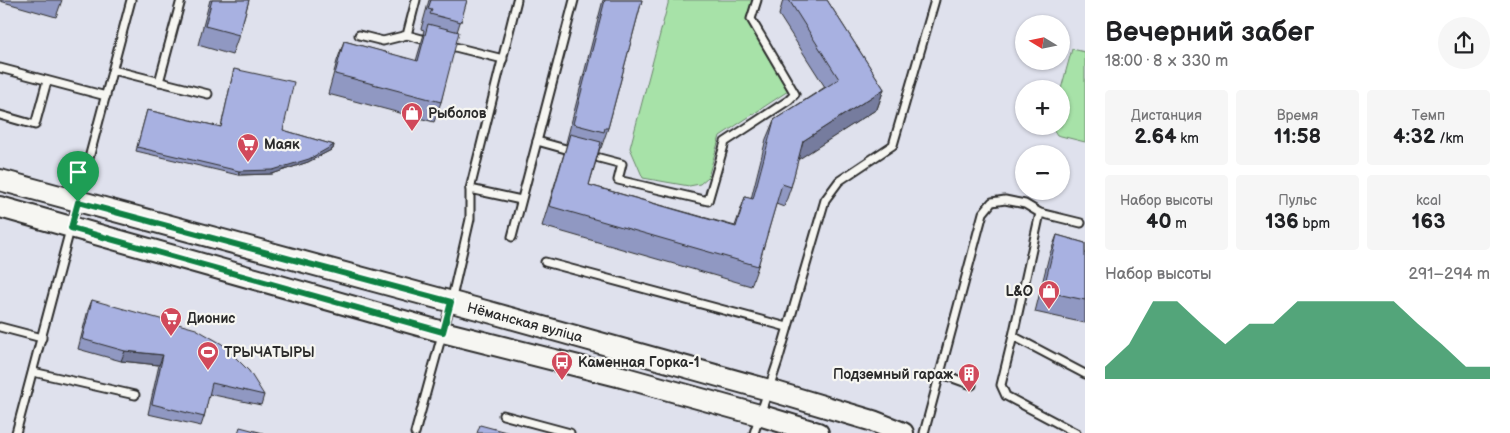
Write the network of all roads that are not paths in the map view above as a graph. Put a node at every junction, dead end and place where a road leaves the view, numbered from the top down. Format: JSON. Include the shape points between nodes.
{"nodes":[{"id":1,"x":131,"y":0,"type":"edge"},
{"id":2,"x":181,"y":0,"type":"edge"},
{"id":3,"x":416,"y":0,"type":"edge"},
{"id":4,"x":518,"y":0,"type":"edge"},
{"id":5,"x":574,"y":0,"type":"edge"},
{"id":6,"x":757,"y":0,"type":"edge"},
{"id":7,"x":934,"y":0,"type":"edge"},
{"id":8,"x":359,"y":35,"type":"dead end"},
{"id":9,"x":407,"y":35,"type":"junction"},
{"id":10,"x":434,"y":42,"type":"edge"},
{"id":11,"x":442,"y":44,"type":"edge"},
{"id":12,"x":503,"y":59,"type":"junction"},
{"id":13,"x":0,"y":68,"type":"edge"},
{"id":14,"x":113,"y":70,"type":"junction"},
{"id":15,"x":47,"y":80,"type":"junction"},
{"id":16,"x":160,"y":82,"type":"junction"},
{"id":17,"x":208,"y":94,"type":"dead end"},
{"id":18,"x":106,"y":96,"type":"junction"},
{"id":19,"x":0,"y":115,"type":"edge"},
{"id":20,"x":537,"y":141,"type":"junction"},
{"id":21,"x":0,"y":180,"type":"edge"},
{"id":22,"x":470,"y":189,"type":"junction"},
{"id":23,"x":521,"y":200,"type":"junction"},
{"id":24,"x":78,"y":202,"type":"junction"},
{"id":25,"x":0,"y":207,"type":"edge"},
{"id":26,"x":1040,"y":214,"type":"junction"},
{"id":27,"x":1081,"y":223,"type":"dead end"},
{"id":28,"x":71,"y":228,"type":"junction"},
{"id":29,"x":512,"y":237,"type":"dead end"},
{"id":30,"x":545,"y":262,"type":"dead end"},
{"id":31,"x":451,"y":302,"type":"junction"},
{"id":32,"x":0,"y":327,"type":"edge"},
{"id":33,"x":787,"y":327,"type":"junction"},
{"id":34,"x":443,"y":332,"type":"junction"},
{"id":35,"x":1013,"y":336,"type":"junction"},
{"id":36,"x":42,"y":338,"type":"junction"},
{"id":37,"x":32,"y":372,"type":"junction"},
{"id":38,"x":939,"y":373,"type":"junction"},
{"id":39,"x":1085,"y":374,"type":"edge"},
{"id":40,"x":972,"y":385,"type":"dead end"},
{"id":41,"x":769,"y":390,"type":"junction"},
{"id":42,"x":135,"y":395,"type":"dead end"},
{"id":43,"x":503,"y":415,"type":"dead end"},
{"id":44,"x":757,"y":424,"type":"edge"},
{"id":45,"x":16,"y":433,"type":"edge"},
{"id":46,"x":415,"y":433,"type":"edge"},
{"id":47,"x":570,"y":433,"type":"edge"},
{"id":48,"x":818,"y":433,"type":"edge"},
{"id":49,"x":903,"y":433,"type":"edge"},
{"id":50,"x":924,"y":433,"type":"edge"},
{"id":51,"x":1076,"y":433,"type":"edge"}],
"edges":[{"from":1,"to":14,"type":"lane"},
{"from":2,"to":16,"type":"lane"},
{"from":3,"to":9,"type":"lane"},
{"from":4,"to":12,"type":"lane"},
{"from":5,"to":20,"type":"lane"},
{"from":6,"to":20,"type":"lane","via":[[751,19],[795,94],[725,142],[708,201],[618,180],[622,164]]},
{"from":7,"to":33,"type":"lane","via":[[893,145],[839,181],[825,200]]},
{"from":8,"to":9,"type":"lane","via":[[383,41]]},
{"from":9,"to":10,"type":"lane"},
{"from":11,"to":12,"type":"lane"},
{"from":12,"to":22,"type":"lane"},
{"from":13,"to":15,"type":"lane"},
{"from":14,"to":16,"type":"lane"},
{"from":14,"to":18,"type":"lane"},
{"from":15,"to":18,"type":"lane"},
{"from":15,"to":19,"type":"lane","via":[[35,125]]},
{"from":16,"to":17,"type":"lane"},
{"from":18,"to":24,"type":"lane"},
{"from":20,"to":23,"type":"lane"},
{"from":21,"to":24,"type":"main road","name":"Нёманская вуліца"},
{"from":22,"to":23,"type":"lane"},
{"from":22,"to":31,"type":"lane","via":[[470,219]]},
{"from":23,"to":29,"type":"lane"},
{"from":24,"to":28,"type":"lane"},
{"from":24,"to":31,"type":"main road","name":"Нёманская вуліца"},
{"from":25,"to":28,"type":"main road"},
{"from":26,"to":27,"type":"lane"},
{"from":26,"to":35,"type":"lane"},
{"from":26,"to":38,"type":"lane","via":[[1025,204],[1005,200],[992,202],[983,213]]},
{"from":28,"to":34,"type":"main road"},
{"from":28,"to":36,"type":"lane"},
{"from":30,"to":33,"type":"lane"},
{"from":31,"to":34,"type":"lane"},
{"from":31,"to":41,"type":"main road","name":"Нёманская вуліца"},
{"from":32,"to":36,"type":"lane"},
{"from":33,"to":41,"type":"lane"},
{"from":34,"to":44,"type":"main road","via":[[622,377]]},
{"from":34,"to":46,"type":"lane"},
{"from":35,"to":39,"type":"lane"},
{"from":35,"to":51,"type":"lane","via":[[1001,384],[1006,396]]},
{"from":36,"to":37,"type":"lane"},
{"from":37,"to":42,"type":"lane"},
{"from":37,"to":45,"type":"lane"},
{"from":38,"to":40,"type":"lane"},
{"from":38,"to":50,"type":"lane"},
{"from":41,"to":44,"type":"lane"},
{"from":41,"to":49,"type":"main road","name":"Нёманская вуліца"},
{"from":43,"to":47,"type":"lane"},
{"from":44,"to":48,"type":"main road"}]}
